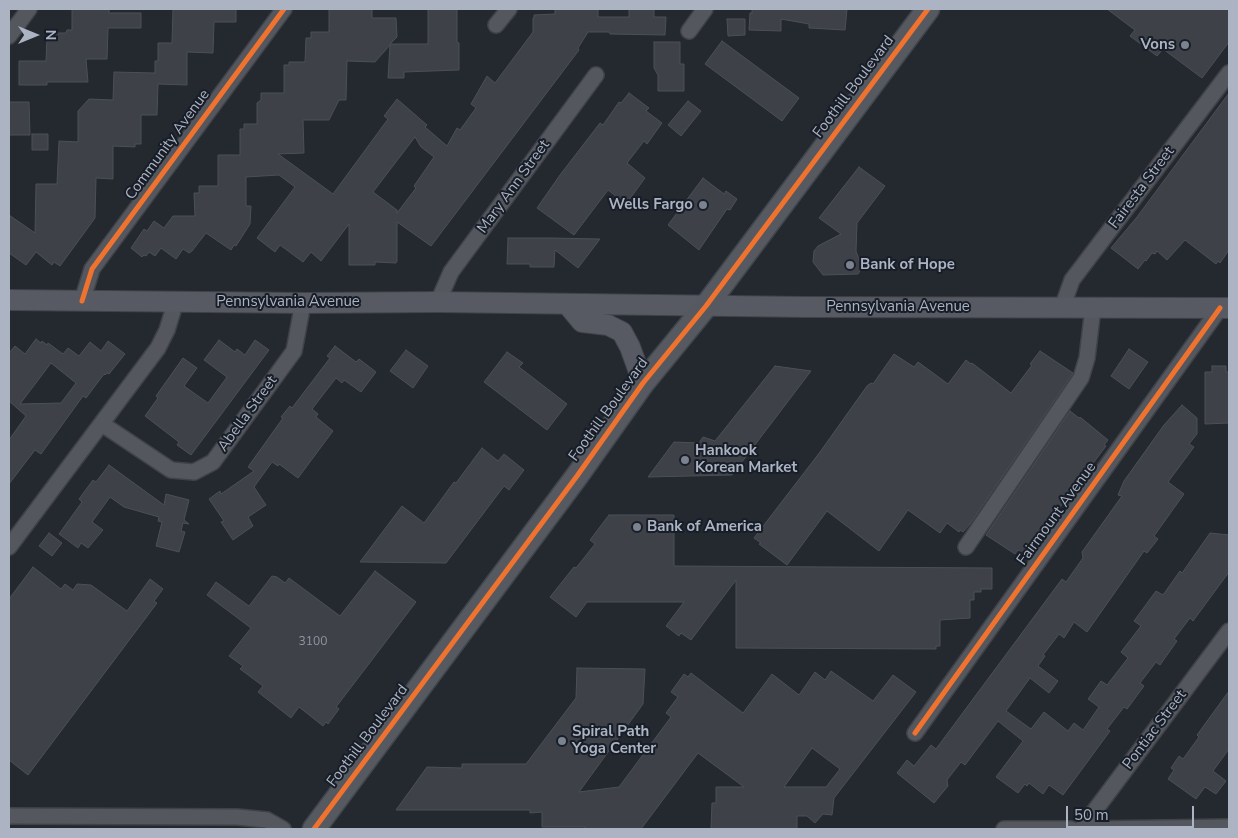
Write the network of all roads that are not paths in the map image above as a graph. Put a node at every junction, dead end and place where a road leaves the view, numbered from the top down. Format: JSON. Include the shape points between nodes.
{"nodes":[{"id":1,"x":29,"y":9,"type":"edge"},
{"id":2,"x":284,"y":9,"type":"edge"},
{"id":3,"x":509,"y":9,"type":"edge"},
{"id":4,"x":705,"y":9,"type":"edge"},
{"id":5,"x":928,"y":9,"type":"edge"},
{"id":6,"x":496,"y":25,"type":"dead end"},
{"id":7,"x":688,"y":31,"type":"dead end"},
{"id":8,"x":9,"y":36,"type":"edge"},
{"id":9,"x":1229,"y":73,"type":"edge"},
{"id":10,"x":596,"y":75,"type":"dead end"},
{"id":11,"x":9,"y":300,"type":"edge"},
{"id":12,"x":82,"y":301,"type":"junction"},
{"id":13,"x":176,"y":302,"type":"junction"},
{"id":14,"x":438,"y":302,"type":"junction"},
{"id":15,"x":303,"y":303,"type":"junction"},
{"id":16,"x":567,"y":304,"type":"junction"},
{"id":17,"x":706,"y":306,"type":"junction"},
{"id":18,"x":1062,"y":308,"type":"junction"},
{"id":19,"x":1093,"y":308,"type":"junction"},
{"id":20,"x":1225,"y":308,"type":"edge"},
{"id":21,"x":643,"y":383,"type":"junction"},
{"id":22,"x":102,"y":424,"type":"junction"},
{"id":23,"x":9,"y":547,"type":"edge"},
{"id":24,"x":966,"y":547,"type":"dead end"},
{"id":25,"x":1229,"y":630,"type":"edge"},
{"id":26,"x":915,"y":733,"type":"dead end"},
{"id":27,"x":9,"y":816,"type":"edge"},
{"id":28,"x":1229,"y":827,"type":"edge"},
{"id":29,"x":282,"y":829,"type":"edge"},
{"id":30,"x":314,"y":829,"type":"edge"},
{"id":31,"x":1004,"y":829,"type":"edge"},
{"id":32,"x":1071,"y":829,"type":"edge"},
{"id":33,"x":1081,"y":829,"type":"edge"},
{"id":34,"x":1094,"y":829,"type":"edge"}],
"edges":[{"from":1,"to":8,"type":"street"},
{"from":2,"to":12,"type":"street","name":"Community Avenue","via":[[92,269]]},
{"from":3,"to":6,"type":"street"},
{"from":4,"to":7,"type":"street"},
{"from":5,"to":17,"type":"main road","name":"Foothill Boulevard"},
{"from":9,"to":18,"type":"street","name":"Fairesta Street","via":[[1072,280]]},
{"from":10,"to":14,"type":"street","name":"Mary Ann Street","via":[[451,272]]},
{"from":11,"to":12,"type":"main road","name":"Pennsylvania Avenue"},
{"from":12,"to":13,"type":"main road","name":"Pennsylvania Avenue"},
{"from":13,"to":15,"type":"main road","name":"Pennsylvania Avenue"},
{"from":13,"to":22,"type":"street","via":[[158,348]]},
{"from":14,"to":15,"type":"main road","name":"Pennsylvania Avenue"},
{"from":14,"to":16,"type":"main road","name":"Pennsylvania Avenue"},
{"from":15,"to":22,"type":"street","name":"Abella Street","via":[[294,350],[213,462],[194,472],[171,470]]},
{"from":16,"to":17,"type":"main road","name":"Pennsylvania Avenue"},
{"from":16,"to":21,"type":"main road","via":[[582,322],[608,325],[622,332]]},
{"from":17,"to":18,"type":"main road","name":"Pennsylvania Avenue"},
{"from":17,"to":21,"type":"main road","name":"Foothill Boulevard"},
{"from":18,"to":19,"type":"main road","name":"Pennsylvania Avenue"},
{"from":19,"to":20,"type":"main road","name":"Pennsylvania Avenue"},
{"from":19,"to":24,"type":"street","via":[[1087,358],[1081,378]]},
{"from":20,"to":26,"type":"street","name":"Fairmount Avenue"},
{"from":21,"to":30,"type":"main road","name":"Foothill Boulevard"},
{"from":22,"to":23,"type":"street"},
{"from":25,"to":33,"type":"street","name":"Pontiac Street"},
{"from":27,"to":29,"type":"street","via":[[237,816],[267,820]]},
{"from":28,"to":34,"type":"street"},
{"from":31,"to":32,"type":"street"}]}
